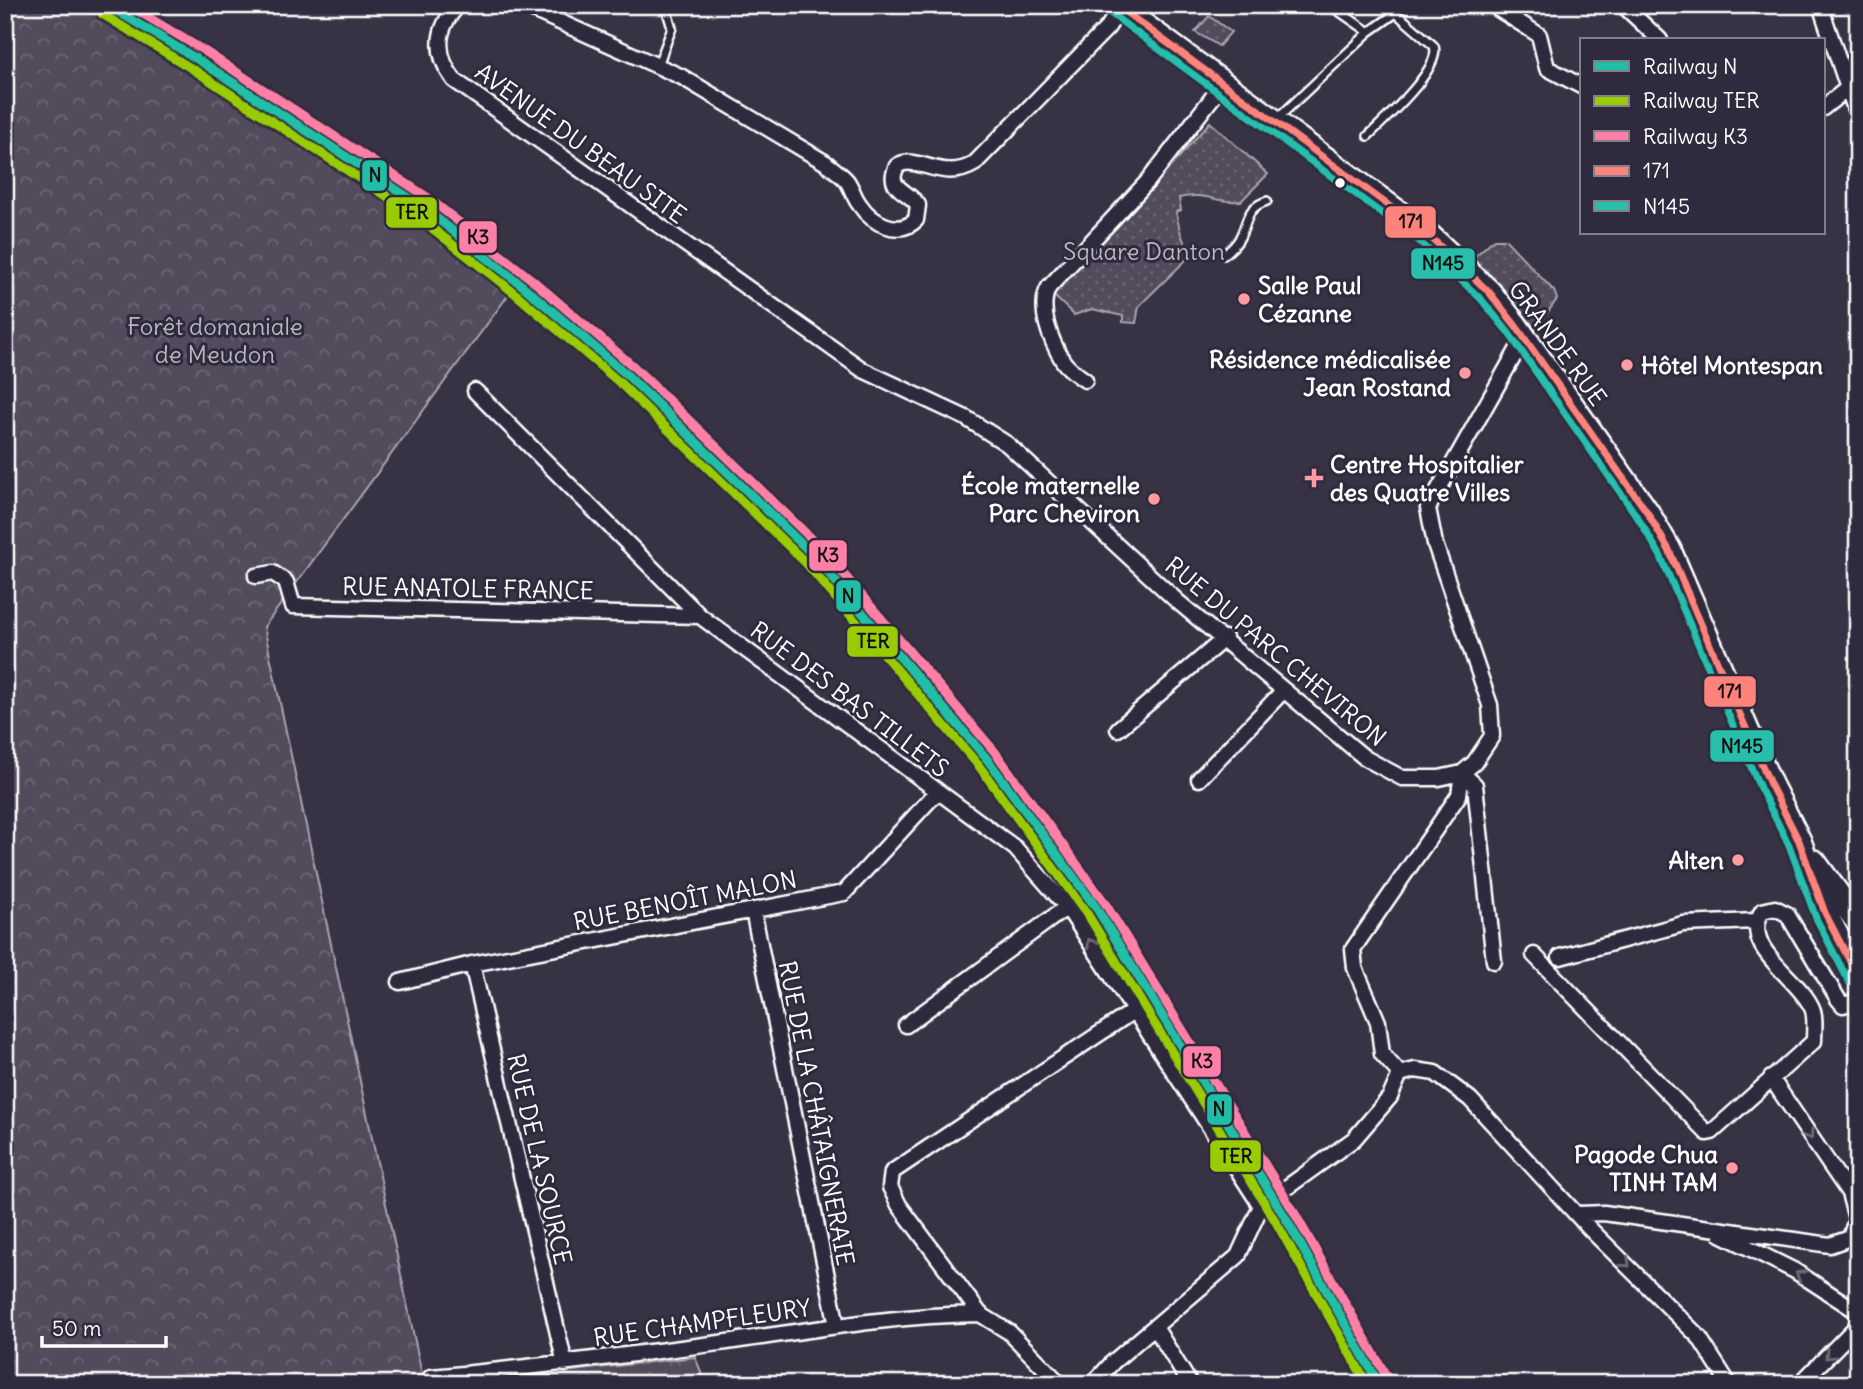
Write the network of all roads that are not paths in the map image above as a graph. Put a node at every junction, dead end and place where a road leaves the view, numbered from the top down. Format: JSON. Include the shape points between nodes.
{"nodes":[{"id":1,"x":459,"y":5,"type":"edge"},
{"id":2,"x":522,"y":5,"type":"edge"},
{"id":3,"x":665,"y":5,"type":"edge"},
{"id":4,"x":1330,"y":5,"type":"edge"},
{"id":5,"x":1492,"y":5,"type":"edge"},
{"id":6,"x":1623,"y":5,"type":"edge"},
{"id":7,"x":1820,"y":5,"type":"edge"},
{"id":8,"x":1118,"y":7,"type":"edge"},
{"id":9,"x":1369,"y":32,"type":"junction"},
{"id":10,"x":1658,"y":38,"type":"edge"},
{"id":11,"x":658,"y":65,"type":"junction"},
{"id":12,"x":1222,"y":85,"type":"junction"},
{"id":13,"x":1580,"y":85,"type":"edge"},
{"id":14,"x":1848,"y":88,"type":"junction"},
{"id":15,"x":1825,"y":106,"type":"edge"},
{"id":16,"x":1858,"y":118,"type":"edge"},
{"id":17,"x":1273,"y":122,"type":"junction"},
{"id":18,"x":1368,"y":136,"type":"dead end"},
{"id":19,"x":1267,"y":201,"type":"dead end"},
{"id":20,"x":1224,"y":255,"type":"dead end"},
{"id":21,"x":751,"y":293,"type":"joint"},
{"id":22,"x":1524,"y":338,"type":"junction"},
{"id":23,"x":1085,"y":380,"type":"dead end"},
{"id":24,"x":475,"y":391,"type":"dead end"},
{"id":25,"x":256,"y":576,"type":"dead end"},
{"id":26,"x":700,"y":616,"type":"junction"},
{"id":27,"x":1225,"y":638,"type":"junction"},
{"id":28,"x":1284,"y":690,"type":"junction"},
{"id":29,"x":1118,"y":729,"type":"dead end"},
{"id":30,"x":1462,"y":773,"type":"junction"},
{"id":31,"x":1199,"y":779,"type":"dead end"},
{"id":32,"x":937,"y":792,"type":"junction"},
{"id":33,"x":1799,"y":841,"type":"junction"},
{"id":34,"x":1067,"y":907,"type":"junction"},
{"id":35,"x":753,"y":910,"type":"junction"},
{"id":36,"x":1756,"y":921,"type":"junction"},
{"id":37,"x":1858,"y":922,"type":"edge"},
{"id":38,"x":1534,"y":955,"type":"dead end"},
{"id":39,"x":1560,"y":957,"type":"dead end"},
{"id":40,"x":1494,"y":961,"type":"dead end"},
{"id":41,"x":472,"y":964,"type":"junction"},
{"id":42,"x":1858,"y":977,"type":"edge"},
{"id":43,"x":400,"y":982,"type":"dead end"},
{"id":44,"x":1858,"y":1001,"type":"edge"},
{"id":45,"x":1135,"y":1010,"type":"junction"},
{"id":46,"x":906,"y":1026,"type":"dead end"},
{"id":47,"x":1858,"y":1029,"type":"edge"},
{"id":48,"x":1858,"y":1038,"type":"edge"},
{"id":49,"x":1400,"y":1074,"type":"junction"},
{"id":50,"x":1771,"y":1078,"type":"junction"},
{"id":51,"x":1261,"y":1206,"type":"junction"},
{"id":52,"x":1579,"y":1214,"type":"junction"},
{"id":53,"x":1711,"y":1228,"type":"junction"},
{"id":54,"x":1858,"y":1312,"type":"edge"},
{"id":55,"x":980,"y":1314,"type":"junction"},
{"id":56,"x":1858,"y":1325,"type":"edge"},
{"id":57,"x":836,"y":1326,"type":"junction"},
{"id":58,"x":1155,"y":1327,"type":"junction"},
{"id":59,"x":565,"y":1364,"type":"junction"},
{"id":60,"x":431,"y":1377,"type":"dead end"},
{"id":61,"x":1060,"y":1384,"type":"edge"},
{"id":62,"x":1093,"y":1384,"type":"edge"},
{"id":63,"x":1191,"y":1384,"type":"edge"},
{"id":64,"x":1729,"y":1384,"type":"edge"},
{"id":65,"x":1800,"y":1384,"type":"edge"}],
"edges":[{"from":1,"to":21,"type":"street","name":"AVENUE DU BEAU SITE","via":[[442,26],[439,40],[446,70],[454,80]]},
{"from":2,"to":11,"type":"street"},
{"from":3,"to":11,"type":"lane","via":[[672,28]]},
{"from":4,"to":9,"type":"lane"},
{"from":5,"to":13,"type":"street","via":[[1539,36],[1547,68]]},
{"from":6,"to":10,"type":"street"},
{"from":7,"to":14,"type":"street"},
{"from":8,"to":11,"type":"street","via":[[1108,27],[974,164],[953,172],[911,162],[897,166],[894,183],[918,205],[916,220],[902,228],[890,228],[869,216],[846,180],[826,163]]},
{"from":8,"to":12,"type":"main road","name":"GRANDE RUE"},
{"from":9,"to":17,"type":"lane"},
{"from":9,"to":18,"type":"lane","via":[[1389,15],[1400,15],[1436,49],[1425,75]]},
{"from":12,"to":17,"type":"main road","name":"GRANDE RUE"},
{"from":12,"to":23,"type":"street","via":[[1148,181],[1042,299],[1064,363]]},
{"from":14,"to":15,"type":"street"},
{"from":14,"to":16,"type":"street"},
{"from":17,"to":22,"type":"main road","name":"GRANDE RUE","via":[[1426,233],[1489,292]]},
{"from":19,"to":20,"type":"lane","via":[[1255,205],[1246,216],[1238,242]]},
{"from":21,"to":27,"type":"street","name":"RUE DU PARC CHEVIRON","via":[[863,370],[966,418],[1007,444],[1177,601]]},
{"from":22,"to":30,"type":"street","via":[[1428,508],[1435,544],[1493,722],[1492,736]]},
{"from":22,"to":33,"type":"main road","name":"GRANDE RUE","via":[[1669,550]]},
{"from":24,"to":26,"type":"street","name":"RUE DES BAS TILLETS"},
{"from":25,"to":26,"type":"street","name":"RUE ANATOLE FRANCE","via":[[273,573],[286,582],[293,607]]},
{"from":26,"to":32,"type":"street","name":"RUE DES BAS TILLETS"},
{"from":27,"to":28,"type":"street","name":"RUE DU PARC CHEVIRON"},
{"from":27,"to":29,"type":"street"},
{"from":28,"to":30,"type":"street","name":"RUE DU PARC CHEVIRON","via":[[1364,758],[1402,778]]},
{"from":28,"to":31,"type":"street"},
{"from":30,"to":40,"type":"street","via":[[1475,785]]},
{"from":30,"to":49,"type":"street","via":[[1459,795],[1353,949],[1378,1022],[1382,1054]]},
{"from":32,"to":34,"type":"street","name":"RUE DES BAS TILLETS","via":[[1015,848]]},
{"from":32,"to":35,"type":"street","name":"RUE BENOÎT MALON","via":[[844,893]]},
{"from":33,"to":37,"type":"main road","name":"GRANDE RUE"},
{"from":33,"to":42,"type":"main road","name":"GRANDE RUE","via":[[1825,913]]},
{"from":45,"to":34,"type":"street","name":"RUE DES BAS TILLETS","one_way":true},
{"from":34,"to":46,"type":"street"},
{"from":35,"to":41,"type":"street","name":"RUE BENOÎT MALON"},
{"from":35,"to":57,"type":"street","name":"RUE DE LA CHÂTAIGNERAIE"},
{"from":36,"to":39,"type":"street","via":[[1683,924]]},
{"from":36,"to":44,"type":"street","via":[[1762,911],[1775,908],[1787,914],[1838,999],[1843,1004]]},
{"from":36,"to":50,"type":"street","via":[[1757,938],[1813,1008],[1814,1041]]},
{"from":38,"to":50,"type":"street","via":[[1707,1133]]},
{"from":41,"to":43,"type":"street","name":"RUE BENOÎT MALON"},
{"from":41,"to":59,"type":"street","name":"RUE DE LA SOURCE"},
{"from":45,"to":51,"type":"street","name":"RUE DES BAS TILLETS"},
{"from":45,"to":55,"type":"street","via":[[892,1172],[890,1187],[899,1205]]},
{"from":47,"to":48,"type":"lane"},
{"from":49,"to":51,"type":"street","via":[[1390,1097],[1354,1139]]},
{"from":49,"to":52,"type":"street","via":[[1415,1070],[1435,1073],[1470,1099]]},
{"from":50,"to":53,"type":"street","one_way":true,"via":[[1849,1193],[1855,1229],[1850,1238],[1829,1245]]},
{"from":51,"to":58,"type":"street","via":[[1238,1256]]},
{"from":52,"to":53,"type":"street","via":[[1604,1213]]},
{"from":52,"to":64,"type":"street","one_way":true,"via":[[1699,1337]]},
{"from":54,"to":53,"type":"street","one_way":true,"via":[[1795,1271]]},
{"from":55,"to":57,"type":"street","name":"RUE CHAMPFLEURY"},
{"from":55,"to":61,"type":"street","via":[[1009,1332]]},
{"from":56,"to":65,"type":"street","one_way":true},
{"from":57,"to":59,"type":"street","name":"RUE CHAMPFLEURY"},
{"from":58,"to":62,"type":"street"},
{"from":58,"to":63,"type":"street"},
{"from":59,"to":60,"type":"street","name":"RUE CHAMPFLEURY"}]}
